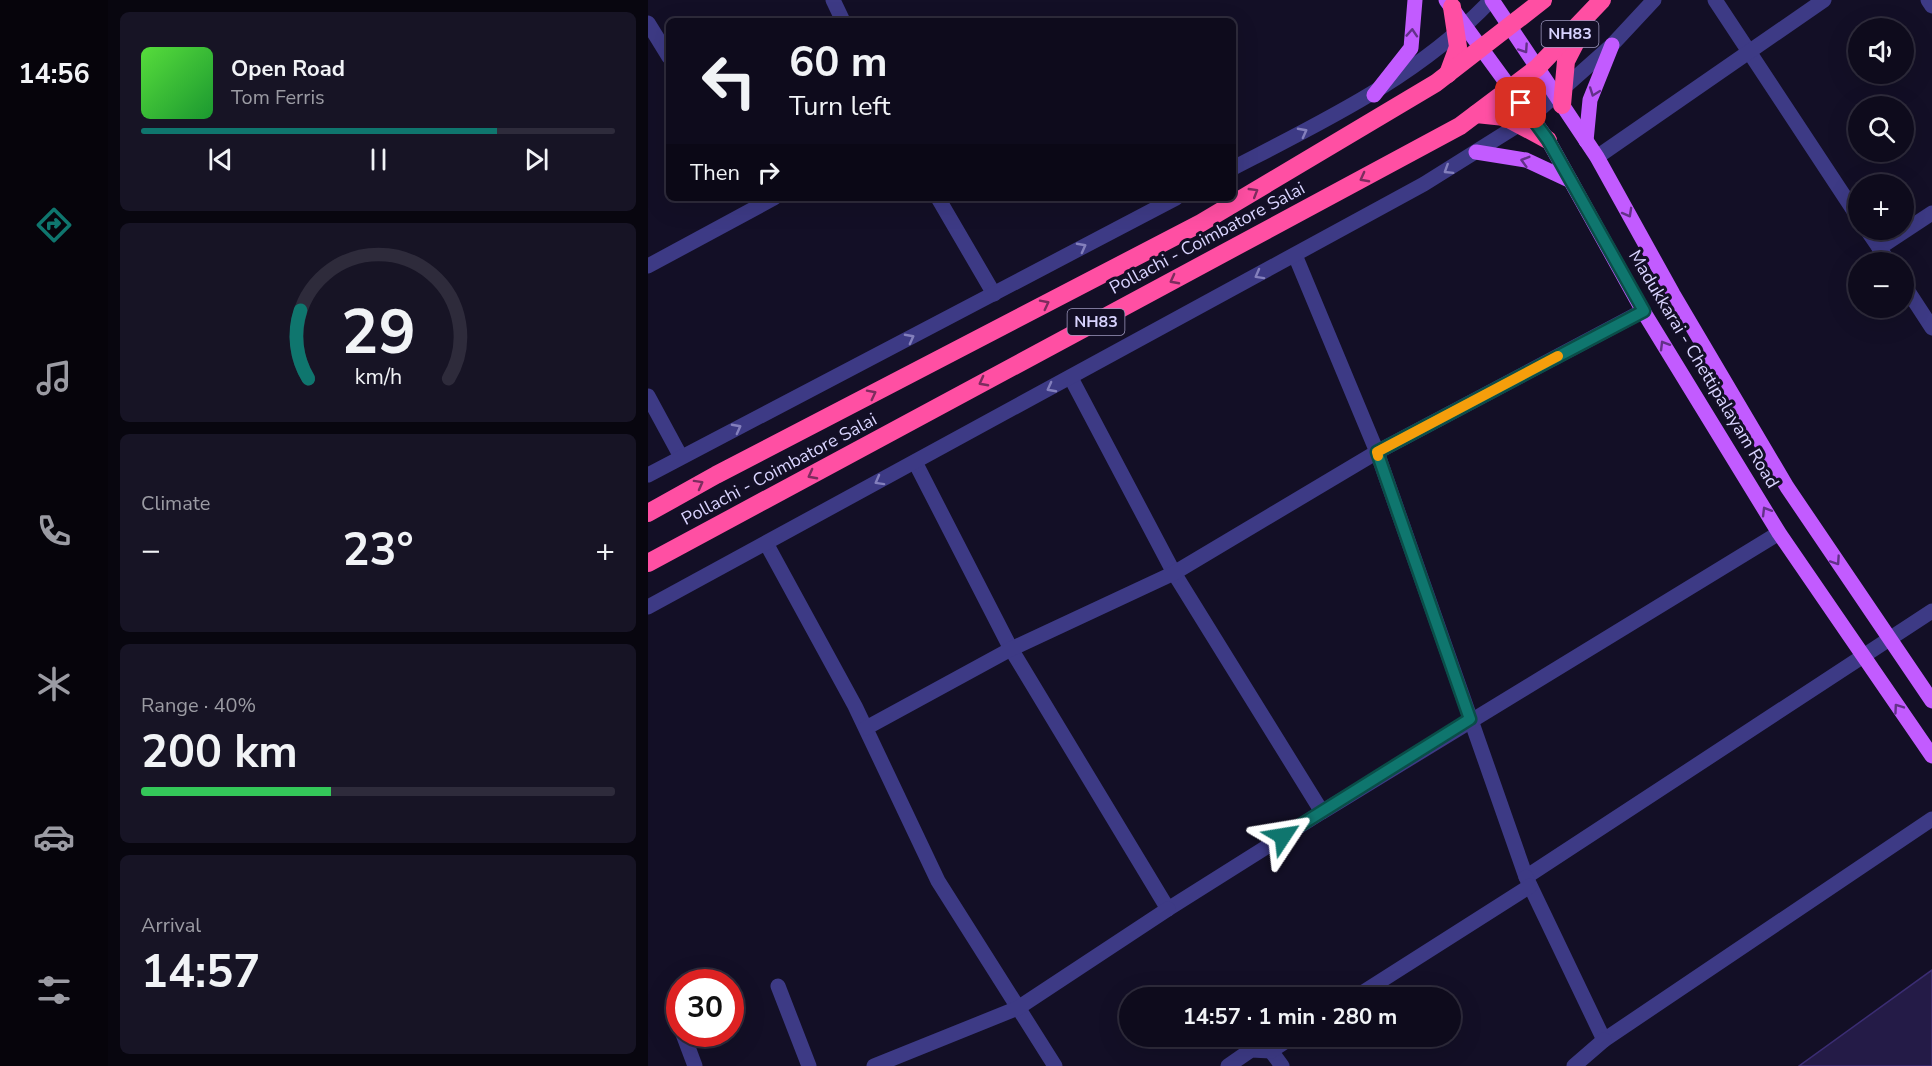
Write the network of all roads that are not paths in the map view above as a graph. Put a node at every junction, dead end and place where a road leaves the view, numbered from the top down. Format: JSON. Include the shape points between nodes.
{"nodes":[{"id":1,"x":833,"y":0,"type":"edge"},
{"id":2,"x":1415,"y":0,"type":"edge"},
{"id":3,"x":1491,"y":0,"type":"edge"},
{"id":4,"x":1543,"y":0,"type":"edge"},
{"id":5,"x":1654,"y":0,"type":"edge"},
{"id":6,"x":1715,"y":0,"type":"edge"},
{"id":7,"x":1824,"y":0,"type":"edge"},
{"id":8,"x":1928,"y":0,"type":"edge"},
{"id":9,"x":1449,"y":4,"type":"edge"},
{"id":10,"x":1596,"y":6,"type":"edge"},
{"id":11,"x":1932,"y":6,"type":"edge"},
{"id":12,"x":842,"y":18,"type":"edge"},
{"id":13,"x":648,"y":22,"type":"edge"},
{"id":14,"x":1509,"y":27,"type":"junction"},
{"id":15,"x":1461,"y":30,"type":"junction"},
{"id":16,"x":1612,"y":45,"type":"junction"},
{"id":17,"x":1481,"y":48,"type":"junction"},
{"id":18,"x":1749,"y":51,"type":"junction"},
{"id":19,"x":666,"y":52,"type":"edge"},
{"id":20,"x":1537,"y":68,"type":"junction"},
{"id":21,"x":1448,"y":74,"type":"junction"},
{"id":22,"x":1510,"y":88,"type":"junction"},
{"id":23,"x":1374,"y":94,"type":"junction"},
{"id":24,"x":1560,"y":96,"type":"junction"},
{"id":25,"x":1476,"y":114,"type":"junction"},
{"id":26,"x":1525,"y":121,"type":"junction"},
{"id":27,"x":1548,"y":140,"type":"joint"},
{"id":28,"x":1586,"y":141,"type":"junction"},
{"id":29,"x":1476,"y":152,"type":"junction"},
{"id":30,"x":1597,"y":157,"type":"junction"},
{"id":31,"x":1236,"y":166,"type":"edge"},
{"id":32,"x":1571,"y":181,"type":"junction"},
{"id":33,"x":761,"y":201,"type":"edge"},
{"id":34,"x":940,"y":201,"type":"edge"},
{"id":35,"x":1170,"y":201,"type":"edge"},
{"id":36,"x":1848,"y":202,"type":"edge"},
{"id":37,"x":1932,"y":213,"type":"edge"},
{"id":38,"x":1874,"y":240,"type":"edge"},
{"id":39,"x":1879,"y":248,"type":"junction"},
{"id":40,"x":1882,"y":252,"type":"edge"},
{"id":41,"x":1295,"y":255,"type":"junction"},
{"id":42,"x":648,"y":266,"type":"edge"},
{"id":43,"x":994,"y":294,"type":"junction"},
{"id":44,"x":1914,"y":300,"type":"edge"},
{"id":45,"x":1644,"y":311,"type":"junction"},
{"id":46,"x":1932,"y":328,"type":"edge"},
{"id":47,"x":1071,"y":378,"type":"junction"},
{"id":48,"x":648,"y":396,"type":"edge"},
{"id":49,"x":1377,"y":452,"type":"junction"},
{"id":50,"x":681,"y":457,"type":"junction"},
{"id":51,"x":915,"y":462,"type":"junction"},
{"id":52,"x":648,"y":475,"type":"edge"},
{"id":53,"x":648,"y":513,"type":"edge"},
{"id":54,"x":1779,"y":533,"type":"junction"},
{"id":55,"x":766,"y":543,"type":"junction"},
{"id":56,"x":648,"y":563,"type":"edge"},
{"id":57,"x":1174,"y":573,"type":"junction"},
{"id":58,"x":648,"y":607,"type":"edge"},
{"id":59,"x":1932,"y":611,"type":"edge"},
{"id":60,"x":1890,"y":640,"type":"junction"},
{"id":61,"x":1011,"y":649,"type":"junction"},
{"id":62,"x":1863,"y":658,"type":"junction"},
{"id":63,"x":1932,"y":701,"type":"edge"},
{"id":64,"x":1470,"y":719,"type":"junction"},
{"id":65,"x":866,"y":728,"type":"junction"},
{"id":66,"x":1932,"y":756,"type":"edge"},
{"id":67,"x":1322,"y":812,"type":"junction"},
{"id":68,"x":1932,"y":819,"type":"edge"},
{"id":69,"x":1528,"y":881,"type":"junction"},
{"id":70,"x":1168,"y":909,"type":"junction"},
{"id":71,"x":778,"y":986,"type":"dead end"},
{"id":72,"x":1370,"y":987,"type":"edge"},
{"id":73,"x":1018,"y":1008,"type":"junction"},
{"id":74,"x":1604,"y":1040,"type":"junction"},
{"id":75,"x":688,"y":1047,"type":"edge"},
{"id":76,"x":1277,"y":1047,"type":"edge"},
{"id":77,"x":1271,"y":1051,"type":"junction"},
{"id":78,"x":695,"y":1066,"type":"edge"},
{"id":79,"x":809,"y":1066,"type":"edge"},
{"id":80,"x":874,"y":1066,"type":"edge"},
{"id":81,"x":1055,"y":1066,"type":"edge"},
{"id":82,"x":1228,"y":1066,"type":"edge"},
{"id":83,"x":1282,"y":1066,"type":"edge"},
{"id":84,"x":1574,"y":1066,"type":"edge"}],
"edges":[{"from":1,"to":12,"type":"street"},
{"from":23,"to":2,"type":"main road","one_way":true,"via":[[1411,48]]},
{"from":3,"to":14,"type":"main road","name":"Madukkarai - Chettipalayam Road"},
{"from":3,"to":15,"type":"street"},
{"from":4,"to":14,"type":"highway","name":"Pollachi - Coimbatore Salai","number":"NH83"},
{"from":5,"to":16,"type":"street"},
{"from":6,"to":18,"type":"street"},
{"from":7,"to":18,"type":"street"},
{"from":8,"to":11,"type":"street"},
{"from":9,"to":15,"type":"highway"},
{"from":10,"to":20,"type":"highway","name":"Pollachi - Coimbatore Salai","number":"NH83"},
{"from":10,"to":24,"type":"highway","via":[[1566,61]]},
{"from":13,"to":19,"type":"street"},
{"from":14,"to":17,"type":"highway","name":"Pollachi - Coimbatore Salai","number":"NH83"},
{"from":14,"to":20,"type":"main road","name":"Madukkarai - Chettipalayam Road","one_way":true},
{"from":15,"to":17,"type":"main road"},
{"from":15,"to":21,"type":"highway"},
{"from":15,"to":23,"type":"street"},
{"from":16,"to":24,"type":"street"},
{"from":16,"to":28,"type":"main road","one_way":true,"via":[[1590,100]]},
{"from":17,"to":21,"type":"highway","name":"Pollachi - Coimbatore Salai","number":"NH83"},
{"from":17,"to":22,"type":"main road"},
{"from":18,"to":30,"type":"street"},
{"from":18,"to":36,"type":"street"},
{"from":20,"to":22,"type":"highway","name":"Pollachi - Coimbatore Salai","number":"NH83"},
{"from":20,"to":24,"type":"main road","name":"Madukkarai - Chettipalayam Road"},
{"from":53,"to":21,"type":"highway","name":"Pollachi - Coimbatore Salai","number":"NH83","one_way":true,"via":[[1201,223]]},
{"from":22,"to":25,"type":"highway","name":"Pollachi - Coimbatore Salai","number":"NH83"},
{"from":22,"to":26,"type":"main road"},
{"from":31,"to":23,"type":"street","one_way":true},
{"from":24,"to":26,"type":"street"},
{"from":24,"to":28,"type":"main road","name":"Madukkarai - Chettipalayam Road"},
{"from":25,"to":26,"type":"highway"},
{"from":25,"to":56,"type":"highway","name":"Pollachi - Coimbatore Salai","number":"NH83","one_way":true},
{"from":26,"to":27,"type":"highway"},
{"from":26,"to":29,"type":"street"},
{"from":27,"to":32,"type":"main road","name":"Madukkarai - Chettipalayam Road"},
{"from":28,"to":30,"type":"main road","name":"Madukkarai - Chettipalayam Road"},
{"from":32,"to":29,"type":"main road","one_way":true,"via":[[1526,160]]},
{"from":29,"to":41,"type":"street","one_way":true},
{"from":30,"to":60,"type":"main road","name":"Madukkarai - Chettipalayam Road","one_way":true,"via":[[1672,294],[1787,487]]},
{"from":32,"to":45,"type":"main road","name":"Madukkarai - Chettipalayam Road"},
{"from":33,"to":42,"type":"street"},
{"from":34,"to":43,"type":"street"},
{"from":43,"to":35,"type":"street","one_way":true},
{"from":37,"to":39,"type":"street"},
{"from":38,"to":39,"type":"street"},
{"from":39,"to":40,"type":"street"},
{"from":41,"to":47,"type":"street","one_way":true},
{"from":41,"to":49,"type":"street"},
{"from":50,"to":43,"type":"street","one_way":true},
{"from":44,"to":46,"type":"street"},
{"from":45,"to":49,"type":"street"},
{"from":54,"to":45,"type":"main road","name":"Madukkarai - Chettipalayam Road","one_way":true},
{"from":47,"to":51,"type":"street","one_way":true},
{"from":47,"to":57,"type":"street"},
{"from":48,"to":50,"type":"street"},
{"from":49,"to":57,"type":"street"},
{"from":49,"to":64,"type":"street"},
{"from":50,"to":52,"type":"street"},
{"from":51,"to":55,"type":"street","one_way":true},
{"from":51,"to":61,"type":"street"},
{"from":54,"to":62,"type":"main road","name":"Madukkarai - Chettipalayam Road"},
{"from":54,"to":64,"type":"street"},
{"from":55,"to":58,"type":"street"},
{"from":55,"to":65,"type":"street"},
{"from":57,"to":61,"type":"street"},
{"from":57,"to":67,"type":"street"},
{"from":59,"to":60,"type":"street"},
{"from":60,"to":62,"type":"street"},
{"from":60,"to":63,"type":"main road","name":"Madukkarai - Chettipalayam Road"},
{"from":61,"to":65,"type":"street"},
{"from":61,"to":70,"type":"street"},
{"from":66,"to":62,"type":"main road","name":"Madukkarai - Chettipalayam Road","one_way":true},
{"from":62,"to":69,"type":"street"},
{"from":64,"to":67,"type":"street"},
{"from":64,"to":69,"type":"street"},
{"from":65,"to":73,"type":"street","via":[[938,881]]},
{"from":67,"to":70,"type":"street"},
{"from":68,"to":74,"type":"street"},
{"from":69,"to":72,"type":"street"},
{"from":69,"to":74,"type":"street"},
{"from":70,"to":73,"type":"street"},
{"from":71,"to":79,"type":"street"},
{"from":73,"to":80,"type":"street"},
{"from":73,"to":81,"type":"street"},
{"from":74,"to":84,"type":"street"},
{"from":75,"to":78,"type":"street"},
{"from":76,"to":77,"type":"street"},
{"from":77,"to":82,"type":"street","via":[[1251,1050]]},
{"from":77,"to":83,"type":"street"}]}
